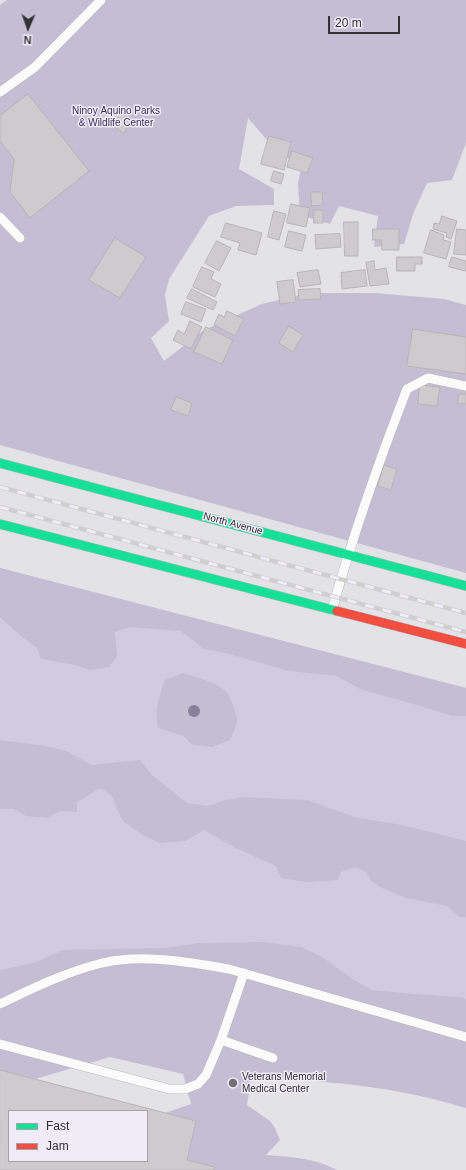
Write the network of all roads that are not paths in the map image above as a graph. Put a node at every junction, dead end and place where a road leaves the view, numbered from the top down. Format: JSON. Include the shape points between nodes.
{"nodes":[{"id":1,"x":102,"y":0,"type":"edge"},
{"id":2,"x":0,"y":92,"type":"edge"},
{"id":3,"x":0,"y":217,"type":"edge"},
{"id":4,"x":20,"y":238,"type":"dead end"},
{"id":5,"x":466,"y":386,"type":"edge"},
{"id":6,"x":0,"y":463,"type":"edge"},
{"id":7,"x":0,"y":524,"type":"edge"},
{"id":8,"x":348,"y":554,"type":"junction"},
{"id":9,"x":466,"y":586,"type":"edge"},
{"id":10,"x":332,"y":610,"type":"junction"},
{"id":11,"x":466,"y":644,"type":"edge"},
{"id":12,"x":244,"y":973,"type":"junction"},
{"id":13,"x":0,"y":1004,"type":"edge"},
{"id":14,"x":466,"y":1037,"type":"edge"},
{"id":15,"x":221,"y":1040,"type":"junction"},
{"id":16,"x":0,"y":1044,"type":"edge"},
{"id":17,"x":273,"y":1058,"type":"dead end"}],
"edges":[{"from":1,"to":2,"type":"lane","via":[[35,67]]},
{"from":3,"to":4,"type":"lane"},
{"from":5,"to":8,"type":"lane","via":[[428,378],[407,388]]},
{"from":6,"to":8,"type":"main road","name":"North Avenue"},
{"from":7,"to":10,"type":"main road"},
{"from":8,"to":9,"type":"main road","name":"North Avenue"},
{"from":8,"to":10,"type":"lane"},
{"from":10,"to":11,"type":"main road"},
{"from":12,"to":13,"type":"lane","via":[[176,961],[120,960],[89,966],[60,976]]},
{"from":12,"to":14,"type":"lane"},
{"from":12,"to":15,"type":"lane"},
{"from":15,"to":16,"type":"lane","via":[[206,1075],[198,1084],[186,1089],[169,1088]]},
{"from":15,"to":17,"type":"lane"}]}
